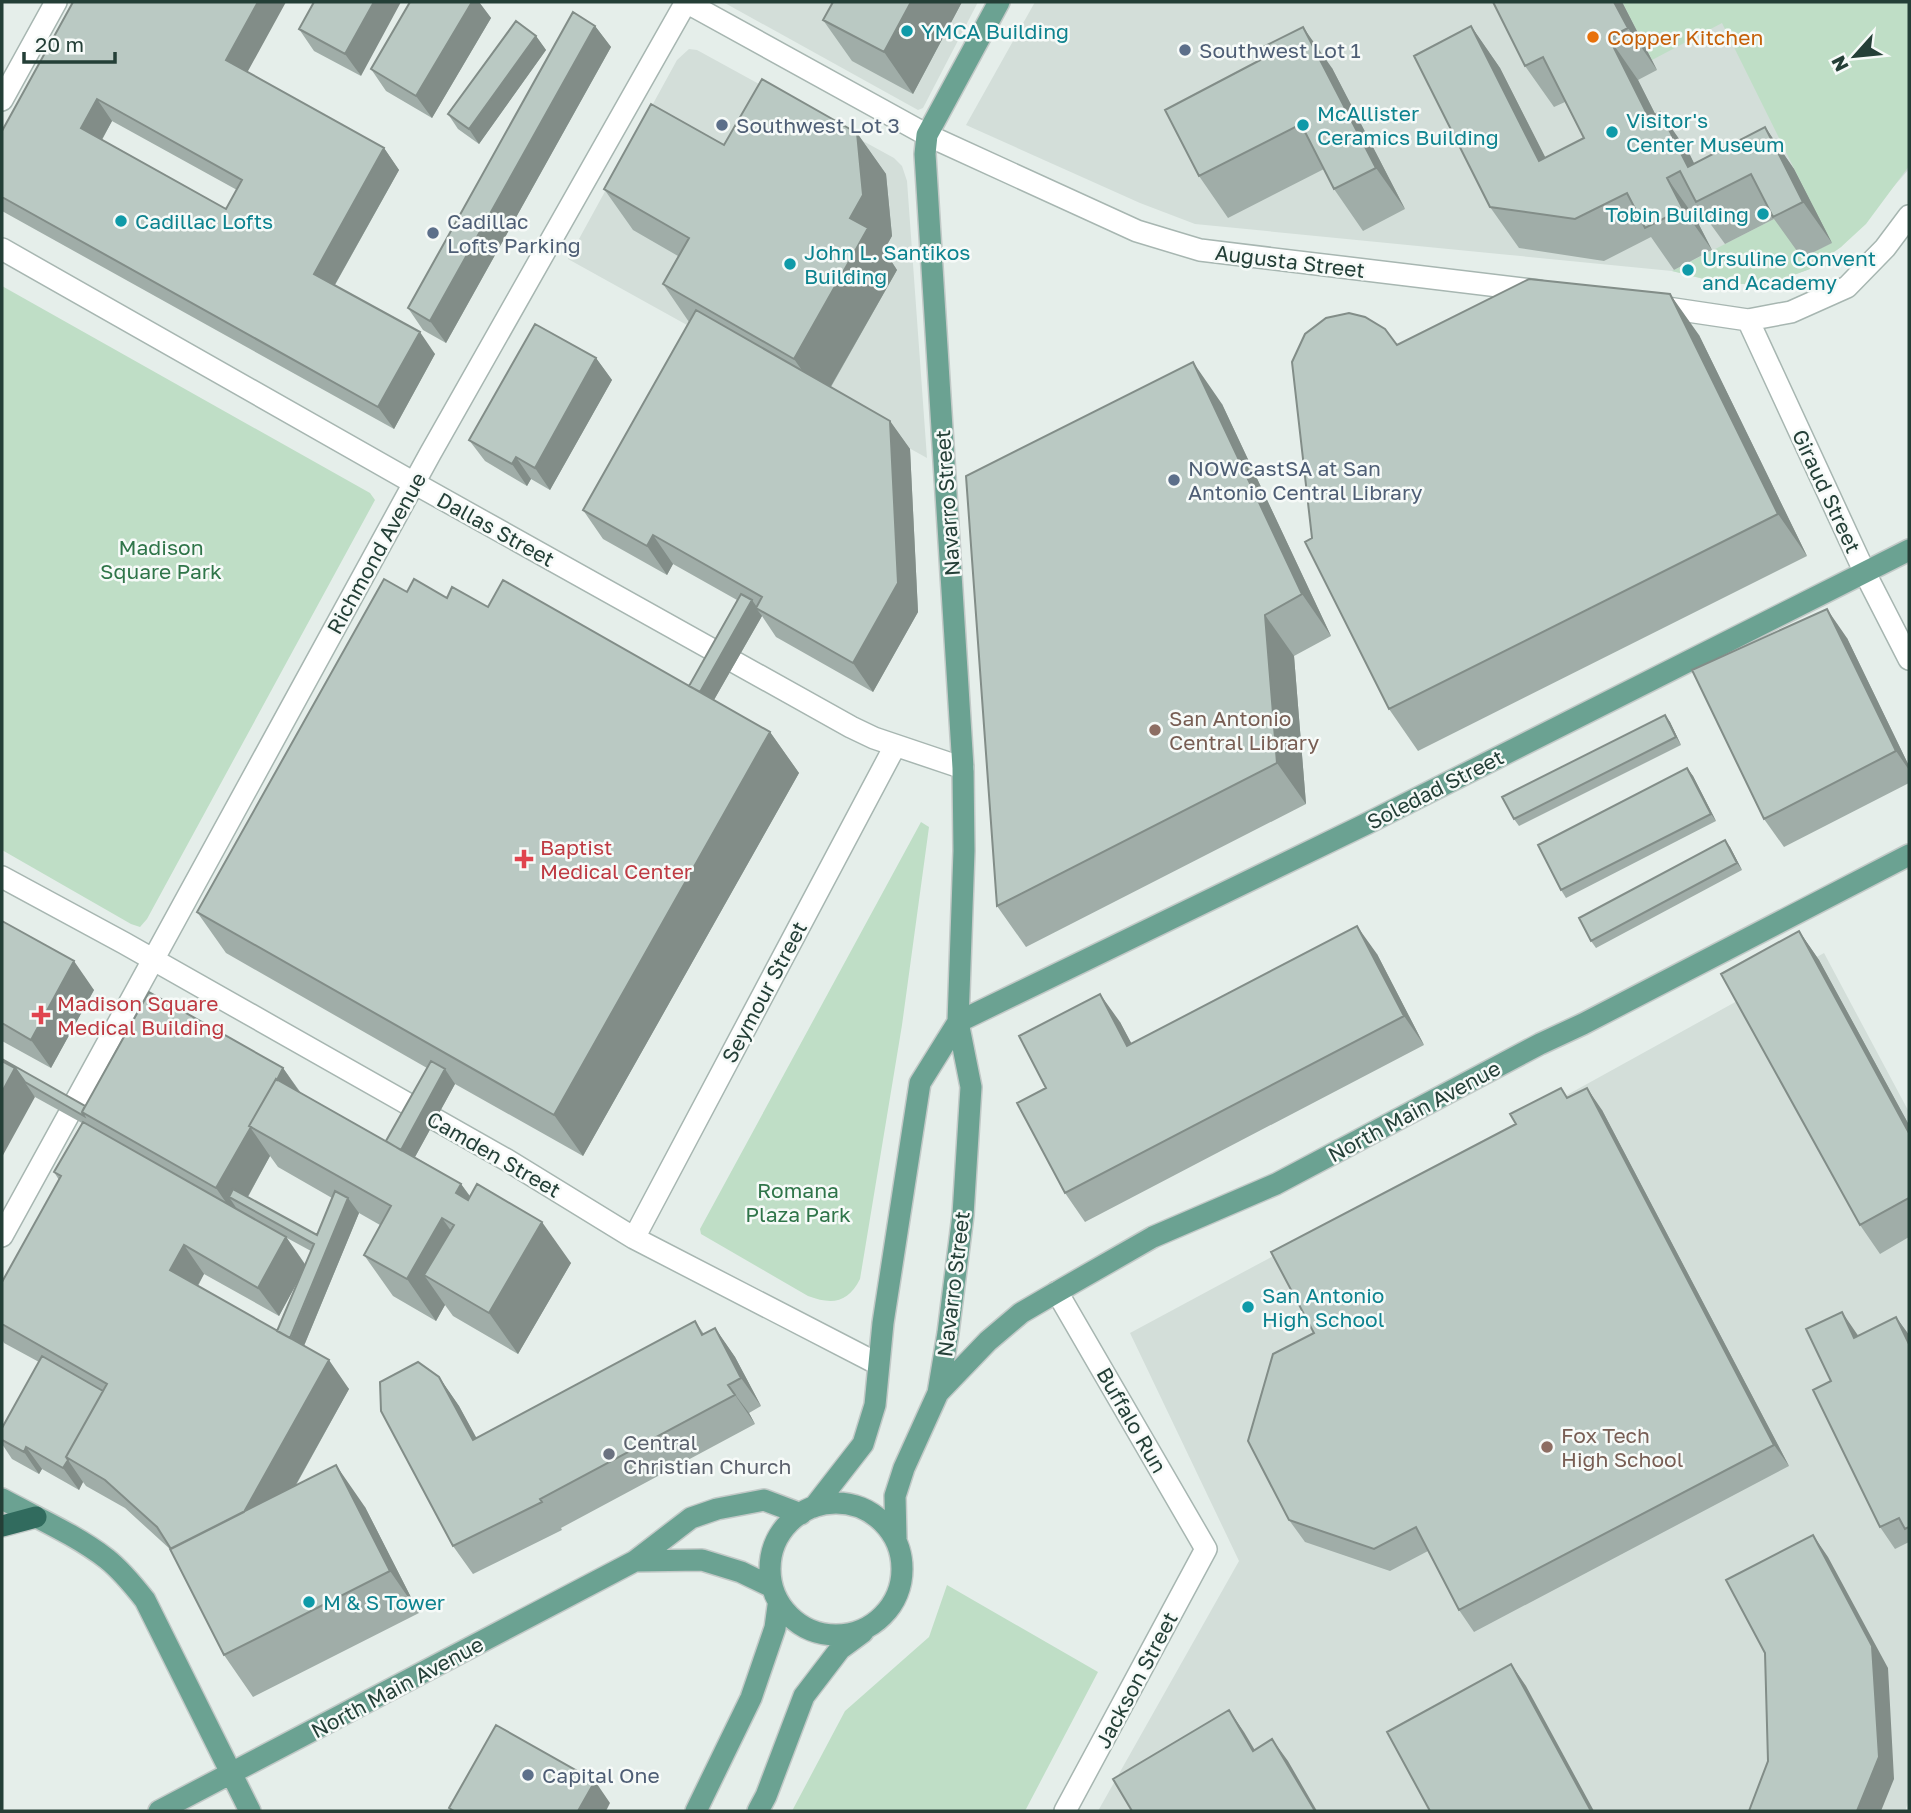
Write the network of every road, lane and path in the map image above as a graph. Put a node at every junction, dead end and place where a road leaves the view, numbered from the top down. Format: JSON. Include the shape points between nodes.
{"nodes":[{"id":1,"x":56,"y":2,"type":"edge"},
{"id":2,"x":686,"y":2,"type":"edge"},
{"id":3,"x":999,"y":2,"type":"edge"},
{"id":4,"x":2,"y":100,"type":"edge"},
{"id":5,"x":927,"y":135,"type":"junction"},
{"id":6,"x":1909,"y":216,"type":"edge"},
{"id":7,"x":2,"y":249,"type":"edge"},
{"id":8,"x":1562,"y":294,"type":"edge"},
{"id":9,"x":1639,"y":304,"type":"edge"},
{"id":10,"x":1748,"y":320,"type":"junction"},
{"id":11,"x":414,"y":483,"type":"junction"},
{"id":12,"x":1909,"y":550,"type":"edge"},
{"id":13,"x":1865,"y":573,"type":"junction"},
{"id":14,"x":1909,"y":659,"type":"edge"},
{"id":15,"x":895,"y":746,"type":"junction"},
{"id":16,"x":964,"y":768,"type":"junction"},
{"id":17,"x":1909,"y":855,"type":"edge"},
{"id":18,"x":2,"y":877,"type":"edge"},
{"id":19,"x":153,"y":960,"type":"junction"},
{"id":20,"x":958,"y":1022,"type":"junction"},
{"id":21,"x":2,"y":1236,"type":"edge"},
{"id":22,"x":634,"y":1238,"type":"junction"},
{"id":23,"x":1057,"y":1292,"type":"junction"},
{"id":24,"x":878,"y":1364,"type":"junction"},
{"id":25,"x":938,"y":1393,"type":"junction"},
{"id":26,"x":2,"y":1499,"type":"edge"},
{"id":27,"x":807,"y":1511,"type":"junction"},
{"id":28,"x":36,"y":1517,"type":"junction"},
{"id":29,"x":2,"y":1526,"type":"edge"},
{"id":30,"x":896,"y":1538,"type":"junction"},
{"id":31,"x":1206,"y":1549,"type":"joint"},
{"id":32,"x":635,"y":1561,"type":"junction"},
{"id":33,"x":775,"y":1597,"type":"junction"},
{"id":34,"x":870,"y":1627,"type":"junction"},
{"id":35,"x":231,"y":1774,"type":"junction"},
{"id":36,"x":159,"y":1811,"type":"edge"},
{"id":37,"x":250,"y":1811,"type":"edge"},
{"id":38,"x":696,"y":1811,"type":"edge"},
{"id":39,"x":758,"y":1811,"type":"edge"},
{"id":40,"x":1065,"y":1811,"type":"edge"}],
"edges":[{"from":1,"to":4,"type":"street"},
{"from":2,"to":5,"type":"street","name":"Augusta Street"},
{"from":2,"to":11,"type":"street","name":"Richmond Avenue"},
{"from":3,"to":5,"type":"main road","name":"Navarro Street"},
{"from":5,"to":8,"type":"street","name":"Augusta Street","via":[[1138,231],[1200,250]]},
{"from":5,"to":16,"type":"main road","name":"Navarro Street"},
{"from":6,"to":10,"type":"street","via":[[1847,287],[1791,312]]},
{"from":7,"to":11,"type":"street","name":"Dallas Street"},
{"from":9,"to":10,"type":"street"},
{"from":10,"to":13,"type":"street","name":"Giraud Street"},
{"from":11,"to":15,"type":"street","name":"Dallas Street","via":[[851,727]]},
{"from":11,"to":19,"type":"street","name":"Richmond Avenue"},
{"from":12,"to":13,"type":"main road","name":"Soledad Street"},
{"from":13,"to":14,"type":"street","name":"Giraud Street"},
{"from":13,"to":20,"type":"main road","name":"Soledad Street","via":[[1366,824]]},
{"from":15,"to":16,"type":"street","name":"Dallas Street"},
{"from":15,"to":22,"type":"street","name":"Seymour Street"},
{"from":16,"to":20,"type":"main road","name":"Navarro Street"},
{"from":17,"to":23,"type":"main road","name":"North Main Avenue","via":[[1276,1184],[1153,1237]]},
{"from":18,"to":19,"type":"street","name":"Camden Street"},
{"from":19,"to":21,"type":"street","name":"Richmond Avenue"},
{"from":19,"to":22,"type":"street","name":"Camden Street","via":[[507,1160]]},
{"from":20,"to":24,"type":"main road","name":"Navarro Street","via":[[920,1083]]},
{"from":20,"to":25,"type":"main road","name":"Navarro Street","via":[[971,1087],[963,1215]]},
{"from":22,"to":24,"type":"street","name":"Camden Street"},
{"from":23,"to":25,"type":"main road","name":"North Main Avenue","via":[[1021,1313],[988,1341]]},
{"from":23,"to":31,"type":"street","name":"Buffalo Run"},
{"from":24,"to":27,"type":"main road","name":"Navarro Street","via":[[876,1405],[863,1444]]},
{"from":25,"to":30,"type":"main road","name":"Navarro Street","via":[[895,1496]]},
{"from":26,"to":28,"type":"main road"},
{"from":27,"to":30,"type":"main road","via":[[835,1501],[863,1508],[876,1514]]},
{"from":27,"to":32,"type":"main road","name":"North Main Avenue","via":[[764,1500],[717,1509],[691,1518]]},
{"from":27,"to":33,"type":"main road","via":[[778,1538],[771,1554],[769,1571]]},
{"from":28,"to":29,"type":"highway"},
{"from":28,"to":35,"type":"main road","via":[[108,1560],[145,1600]]},
{"from":30,"to":34,"type":"main road","via":[[901,1556],[899,1590]]},
{"from":31,"to":40,"type":"street","name":"Jackson Street"},
{"from":32,"to":33,"type":"main road","name":"North Main Avenue","via":[[702,1560],[741,1572]]},
{"from":32,"to":35,"type":"main road","name":"North Main Avenue"},
{"from":33,"to":34,"type":"main road","via":[[789,1619],[818,1633],[834,1636]]},
{"from":33,"to":38,"type":"main road","via":[[775,1628],[751,1698]]},
{"from":34,"to":39,"type":"main road","via":[[840,1649],[804,1696]]},
{"from":35,"to":36,"type":"main road","name":"North Main Avenue"},
{"from":35,"to":37,"type":"main road"}]}
